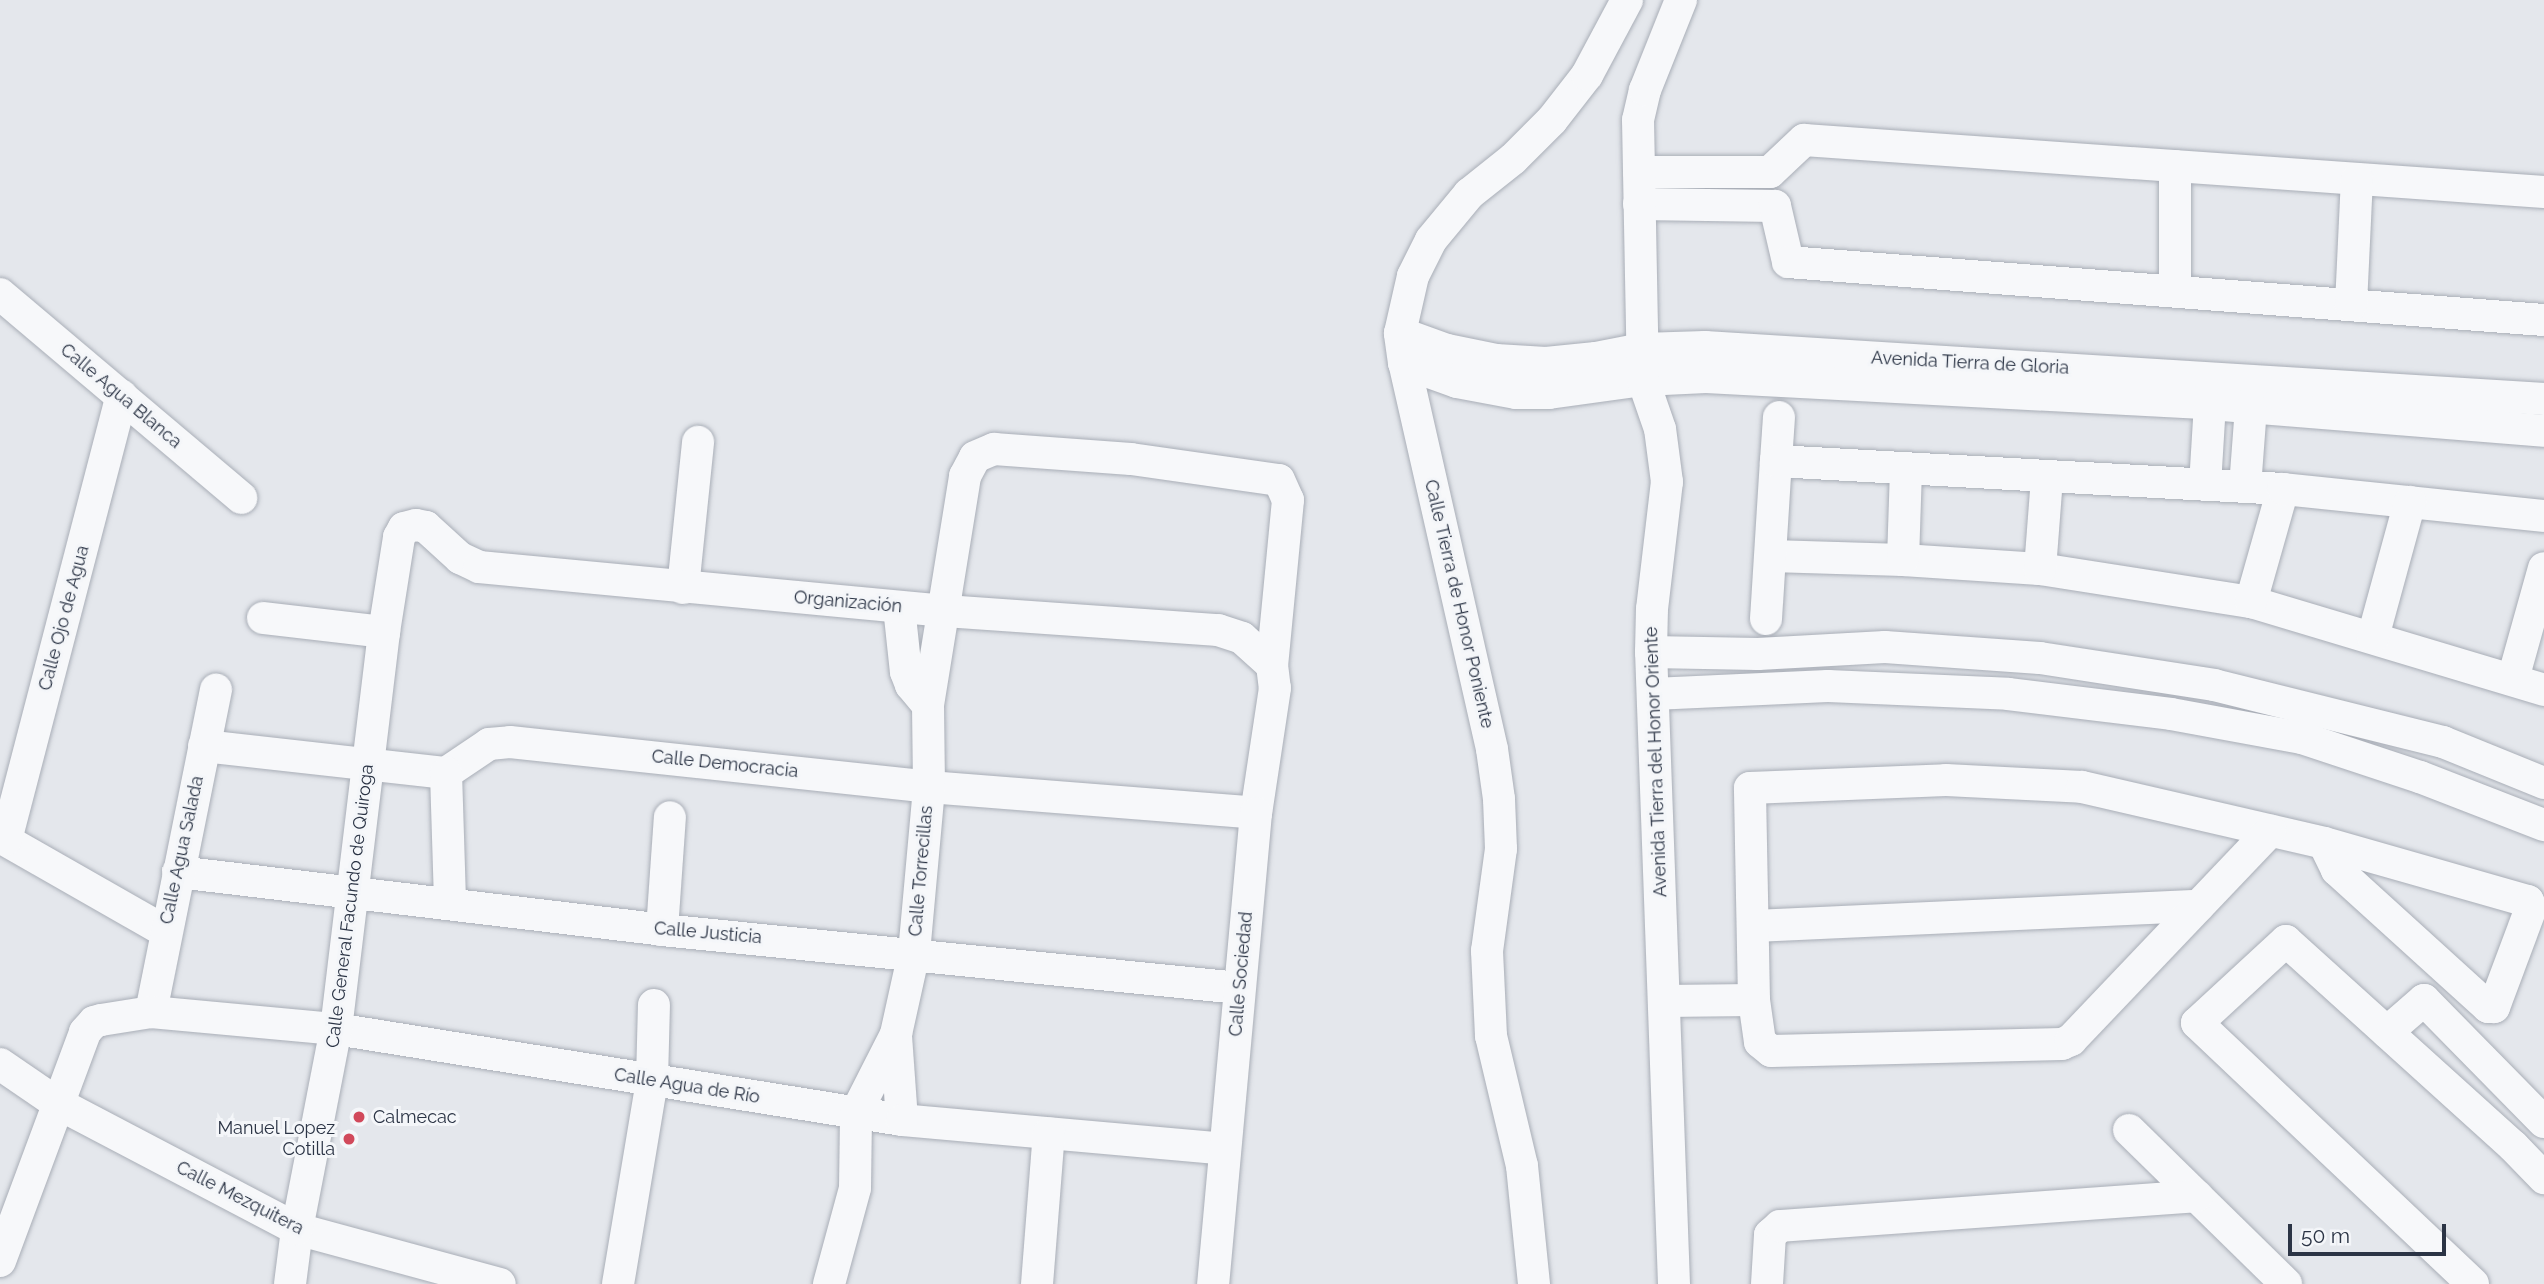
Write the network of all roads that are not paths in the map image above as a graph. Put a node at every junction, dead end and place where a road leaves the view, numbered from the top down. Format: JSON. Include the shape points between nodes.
{"nodes":[{"id":1,"x":1627,"y":0,"type":"edge"},
{"id":2,"x":1681,"y":0,"type":"edge"},
{"id":3,"x":2175,"y":166,"type":"junction"},
{"id":4,"x":1639,"y":172,"type":"junction"},
{"id":5,"x":2357,"y":179,"type":"junction"},
{"id":6,"x":2544,"y":192,"type":"edge"},
{"id":7,"x":1639,"y":204,"type":"junction"},
{"id":8,"x":2175,"y":291,"type":"junction"},
{"id":9,"x":0,"y":295,"type":"edge"},
{"id":10,"x":2351,"y":305,"type":"junction"},
{"id":11,"x":2544,"y":320,"type":"edge"},
{"id":12,"x":1402,"y":348,"type":"junction"},
{"id":13,"x":1642,"y":349,"type":"junction"},
{"id":14,"x":1643,"y":380,"type":"junction"},
{"id":15,"x":121,"y":396,"type":"junction"},
{"id":16,"x":2544,"y":399,"type":"edge"},
{"id":17,"x":2210,"y":404,"type":"junction"},
{"id":18,"x":2251,"y":407,"type":"junction"},
{"id":19,"x":1779,"y":417,"type":"dead end"},
{"id":20,"x":2544,"y":431,"type":"edge"},
{"id":21,"x":698,"y":442,"type":"dead end"},
{"id":22,"x":1131,"y":459,"type":"joint"},
{"id":23,"x":1776,"y":461,"type":"junction"},
{"id":24,"x":1906,"y":469,"type":"junction"},
{"id":25,"x":2047,"y":477,"type":"junction"},
{"id":26,"x":2205,"y":485,"type":"junction"},
{"id":27,"x":2245,"y":487,"type":"junction"},
{"id":28,"x":2283,"y":489,"type":"junction"},
{"id":29,"x":241,"y":498,"type":"dead end"},
{"id":30,"x":2410,"y":502,"type":"junction"},
{"id":31,"x":2544,"y":516,"type":"edge"},
{"id":32,"x":415,"y":528,"type":"joint"},
{"id":33,"x":1770,"y":556,"type":"junction"},
{"id":34,"x":1903,"y":560,"type":"junction"},
{"id":35,"x":2544,"y":568,"type":"edge"},
{"id":36,"x":2040,"y":569,"type":"junction"},
{"id":37,"x":683,"y":587,"type":"junction"},
{"id":38,"x":2251,"y":602,"type":"junction"},
{"id":39,"x":899,"y":607,"type":"junction"},
{"id":40,"x":944,"y":611,"type":"junction"},
{"id":41,"x":263,"y":618,"type":"dead end"},
{"id":42,"x":1766,"y":619,"type":"dead end"},
{"id":43,"x":384,"y":632,"type":"junction"},
{"id":44,"x":2372,"y":637,"type":"junction"},
{"id":45,"x":1651,"y":652,"type":"junction"},
{"id":46,"x":1272,"y":665,"type":"junction"},
{"id":47,"x":2514,"y":679,"type":"junction"},
{"id":48,"x":216,"y":689,"type":"dead end"},
{"id":49,"x":2544,"y":690,"type":"edge"},
{"id":50,"x":1653,"y":694,"type":"junction"},
{"id":51,"x":928,"y":705,"type":"junction"},
{"id":52,"x":204,"y":746,"type":"junction"},
{"id":53,"x":368,"y":762,"type":"junction"},
{"id":54,"x":446,"y":773,"type":"junction"},
{"id":55,"x":2544,"y":783,"type":"edge"},
{"id":56,"x":929,"y":787,"type":"junction"},
{"id":57,"x":1256,"y":813,"type":"junction"},
{"id":58,"x":670,"y":817,"type":"dead end"},
{"id":59,"x":2544,"y":825,"type":"edge"},
{"id":60,"x":2270,"y":831,"type":"junction"},
{"id":61,"x":3,"y":838,"type":"edge"},
{"id":62,"x":2325,"y":842,"type":"junction"},
{"id":63,"x":177,"y":872,"type":"junction"},
{"id":64,"x":352,"y":891,"type":"junction"},
{"id":65,"x":450,"y":903,"type":"junction"},
{"id":66,"x":2199,"y":906,"type":"junction"},
{"id":67,"x":1754,"y":926,"type":"junction"},
{"id":68,"x":662,"y":930,"type":"junction"},
{"id":69,"x":165,"y":931,"type":"junction"},
{"id":70,"x":914,"y":953,"type":"junction"},
{"id":71,"x":1239,"y":988,"type":"junction"},
{"id":72,"x":1754,"y":1000,"type":"junction"},
{"id":73,"x":1664,"y":1001,"type":"junction"},
{"id":74,"x":654,"y":1005,"type":"dead end"},
{"id":75,"x":151,"y":1012,"type":"junction"},
{"id":76,"x":336,"y":1029,"type":"junction"},
{"id":77,"x":2387,"y":1032,"type":"junction"},
{"id":78,"x":896,"y":1034,"type":"junction"},
{"id":79,"x":0,"y":1064,"type":"edge"},
{"id":80,"x":652,"y":1080,"type":"junction"},
{"id":81,"x":57,"y":1103,"type":"junction"},
{"id":82,"x":856,"y":1113,"type":"junction"},
{"id":83,"x":902,"y":1120,"type":"junction"},
{"id":84,"x":2544,"y":1122,"type":"edge"},
{"id":85,"x":2129,"y":1130,"type":"dead end"},
{"id":86,"x":1049,"y":1133,"type":"junction"},
{"id":87,"x":1224,"y":1149,"type":"junction"},
{"id":88,"x":2544,"y":1178,"type":"edge"},
{"id":89,"x":2197,"y":1196,"type":"junction"},
{"id":90,"x":297,"y":1229,"type":"junction"},
{"id":91,"x":0,"y":1261,"type":"edge"},
{"id":92,"x":469,"y":1280,"type":"edge"},
{"id":93,"x":290,"y":1284,"type":"edge"},
{"id":94,"x":500,"y":1284,"type":"edge"},
{"id":95,"x":618,"y":1284,"type":"edge"},
{"id":96,"x":829,"y":1284,"type":"edge"},
{"id":97,"x":1037,"y":1284,"type":"edge"},
{"id":98,"x":1213,"y":1284,"type":"edge"},
{"id":99,"x":1534,"y":1284,"type":"edge"},
{"id":100,"x":1674,"y":1284,"type":"edge"},
{"id":101,"x":1767,"y":1284,"type":"edge"},
{"id":102,"x":2286,"y":1284,"type":"edge"},
{"id":103,"x":2473,"y":1284,"type":"edge"}],
"edges":[{"from":1,"to":12,"type":"street","name":"Calle Tierra de Honor Poniente","via":[[1587,75],[1552,120],[1469,194],[1431,240],[1413,275]]},
{"from":2,"to":4,"type":"street","name":"Avenida Tierra del Honor Oriente","via":[[1640,105]]},
{"from":3,"to":4,"type":"street","via":[[1804,141],[1770,172]]},
{"from":3,"to":5,"type":"street"},
{"from":3,"to":8,"type":"street"},
{"from":4,"to":7,"type":"street","name":"Avenida Tierra del Honor Oriente"},
{"from":5,"to":6,"type":"street"},
{"from":5,"to":10,"type":"street"},
{"from":7,"to":8,"type":"street","via":[[1775,206],[1788,261]]},
{"from":7,"to":13,"type":"street","name":"Avenida Tierra del Honor Oriente"},
{"from":8,"to":10,"type":"street"},
{"from":9,"to":15,"type":"street","name":"Calle Agua Blanca"},
{"from":10,"to":11,"type":"street"},
{"from":12,"to":13,"type":"street","name":"Avenida Tierra de Gloria","via":[[1546,363]]},
{"from":12,"to":14,"type":"street","name":"Avenida Tierra de Gloria","via":[[1457,382],[1516,393],[1581,390]]},
{"from":12,"to":99,"type":"street","name":"Calle Tierra de Honor Poniente","via":[[1499,799],[1501,849],[1487,951],[1491,1036],[1522,1166]]},
{"from":13,"to":14,"type":"street","name":"Avenida Tierra del Honor Oriente"},
{"from":13,"to":16,"type":"street","name":"Avenida Tierra de Gloria","via":[[1705,347]]},
{"from":14,"to":17,"type":"street","name":"Avenida Tierra de Gloria","via":[[1706,377]]},
{"from":14,"to":45,"type":"street","name":"Avenida Tierra del Honor Oriente","via":[[1660,429],[1667,482]]},
{"from":15,"to":29,"type":"street","name":"Calle Agua Blanca"},
{"from":15,"to":61,"type":"street","name":"Calle Ojo de Agua"},
{"from":17,"to":18,"type":"street","name":"Avenida Tierra de Gloria"},
{"from":17,"to":26,"type":"street"},
{"from":18,"to":20,"type":"street","name":"Avenida Tierra de Gloria"},
{"from":18,"to":27,"type":"street"},
{"from":19,"to":23,"type":"street"},
{"from":21,"to":37,"type":"street"},
{"from":22,"to":40,"type":"street","name":"Calle Torrecillas","via":[[994,449],[975,457],[965,476]]},
{"from":22,"to":46,"type":"street","name":"Calle Sociedad","via":[[1279,480],[1288,500]]},
{"from":23,"to":24,"type":"street"},
{"from":23,"to":33,"type":"street"},
{"from":24,"to":25,"type":"street"},
{"from":24,"to":34,"type":"street"},
{"from":25,"to":26,"type":"street"},
{"from":25,"to":36,"type":"street"},
{"from":26,"to":27,"type":"street"},
{"from":27,"to":28,"type":"street"},
{"from":28,"to":30,"type":"street"},
{"from":28,"to":38,"type":"street"},
{"from":30,"to":31,"type":"street"},
{"from":30,"to":44,"type":"street"},
{"from":32,"to":37,"type":"street","name":"Organización","via":[[478,566]]},
{"from":32,"to":43,"type":"street","name":"Calle General Facundo de Quiroga","via":[[399,537]]},
{"from":33,"to":34,"type":"street"},
{"from":33,"to":42,"type":"street"},
{"from":34,"to":36,"type":"street"},
{"from":35,"to":47,"type":"street"},
{"from":36,"to":38,"type":"street"},
{"from":37,"to":39,"type":"street","name":"Organización"},
{"from":38,"to":44,"type":"street"},
{"from":39,"to":40,"type":"street","name":"Organización"},
{"from":39,"to":51,"type":"street","via":[[906,672]]},
{"from":40,"to":46,"type":"street","name":"Organización","via":[[1217,630],[1242,638]]},
{"from":40,"to":51,"type":"street","name":"Calle Torrecillas"},
{"from":41,"to":43,"type":"street"},
{"from":43,"to":53,"type":"street","name":"Calle General Facundo de Quiroga"},
{"from":44,"to":47,"type":"street"},
{"from":45,"to":50,"type":"street","name":"Avenida Tierra del Honor Oriente"},
{"from":45,"to":55,"type":"street","via":[[1758,654],[1885,647],[2040,658],[2214,685],[2416,735]]},
{"from":46,"to":57,"type":"street","name":"Calle Sociedad","via":[[1275,688]]},
{"from":47,"to":49,"type":"street"},
{"from":48,"to":52,"type":"street","name":"Calle Agua Salada"},
{"from":50,"to":59,"type":"street","via":[[1856,687],[2008,694],[2171,715],[2302,738]]},
{"from":50,"to":73,"type":"street","name":"Avenida Tierra del Honor Oriente"},
{"from":51,"to":56,"type":"street","name":"Calle Torrecillas"},
{"from":52,"to":53,"type":"street"},
{"from":52,"to":63,"type":"street","name":"Calle Agua Salada"},
{"from":53,"to":54,"type":"street"},
{"from":53,"to":64,"type":"street","name":"Calle General Facundo de Quiroga"},
{"from":54,"to":56,"type":"street","name":"Calle Democracia","via":[[489,744],[510,742]]},
{"from":54,"to":65,"type":"street"},
{"from":56,"to":57,"type":"street","name":"Calle Democracia"},
{"from":56,"to":70,"type":"street","name":"Calle Torrecillas"},
{"from":57,"to":71,"type":"street","name":"Calle Sociedad"},
{"from":58,"to":68,"type":"street"},
{"from":60,"to":62,"type":"street"},
{"from":60,"to":66,"type":"street"},
{"from":60,"to":67,"type":"street","via":[[2082,787],[1946,780],[1754,786],[1748,792]]},
{"from":61,"to":69,"type":"street"},
{"from":62,"to":62,"type":"street","via":[[2531,904],[2494,1007],[2488,1007],[2337,870]]},
{"from":63,"to":64,"type":"street","name":"Calle Justicia"},
{"from":63,"to":69,"type":"street","name":"Calle Agua Salada"},
{"from":64,"to":65,"type":"street","name":"Calle Justicia"},
{"from":64,"to":76,"type":"street","name":"Calle General Facundo de Quiroga"},
{"from":65,"to":68,"type":"street","name":"Calle Justicia"},
{"from":66,"to":67,"type":"street"},
{"from":66,"to":72,"type":"street","via":[[2071,1040],[2062,1044],[1771,1051],[1760,1042]]},
{"from":67,"to":72,"type":"street"},
{"from":68,"to":70,"type":"street","name":"Calle Justicia"},
{"from":69,"to":75,"type":"street","name":"Calle Agua Salada"},
{"from":70,"to":71,"type":"street","name":"Calle Justicia"},
{"from":70,"to":78,"type":"street","name":"Calle Torrecillas"},
{"from":71,"to":87,"type":"street","name":"Calle Sociedad"},
{"from":72,"to":73,"type":"street"},
{"from":73,"to":100,"type":"street","name":"Avenida Tierra del Honor Oriente"},
{"from":74,"to":80,"type":"street"},
{"from":75,"to":76,"type":"street","name":"Calle Agua de Río"},
{"from":75,"to":81,"type":"street","name":"Calle Agua de Río","via":[[93,1022]]},
{"from":76,"to":80,"type":"street","name":"Calle Agua de Río"},
{"from":76,"to":90,"type":"street","name":"Calle General Facundo de Quiroga"},
{"from":77,"to":84,"type":"street","via":[[2424,1000]]},
{"from":77,"to":88,"type":"street"},
{"from":77,"to":103,"type":"street","via":[[2286,941],[2197,1023]]},
{"from":78,"to":82,"type":"street","name":"Calle Torrecillas"},
{"from":78,"to":83,"type":"street","name":"Calle Torrecillas"},
{"from":79,"to":81,"type":"street","name":"Calle Mezquitera"},
{"from":80,"to":82,"type":"street","name":"Calle Agua de Río"},
{"from":80,"to":95,"type":"street"},
{"from":81,"to":90,"type":"street","name":"Calle Mezquitera"},
{"from":81,"to":91,"type":"street"},
{"from":82,"to":83,"type":"street","name":"Calle Agua de Río"},
{"from":82,"to":96,"type":"street","name":"Calle Torrecillas","via":[[855,1188]]},
{"from":83,"to":86,"type":"street","name":"Calle Agua de Río"},
{"from":85,"to":89,"type":"street"},
{"from":86,"to":87,"type":"street","name":"Calle Agua de Río"},
{"from":86,"to":97,"type":"street"},
{"from":87,"to":98,"type":"street","name":"Calle Sociedad"},
{"from":89,"to":101,"type":"street","via":[[1780,1226],[1770,1235]]},
{"from":89,"to":102,"type":"street"},
{"from":90,"to":92,"type":"street","name":"Calle Mezquitera"},
{"from":90,"to":93,"type":"street","name":"Calle General Facundo de Quiroga"},
{"from":92,"to":94,"type":"street","name":"Calle Mezquitera"}]}
